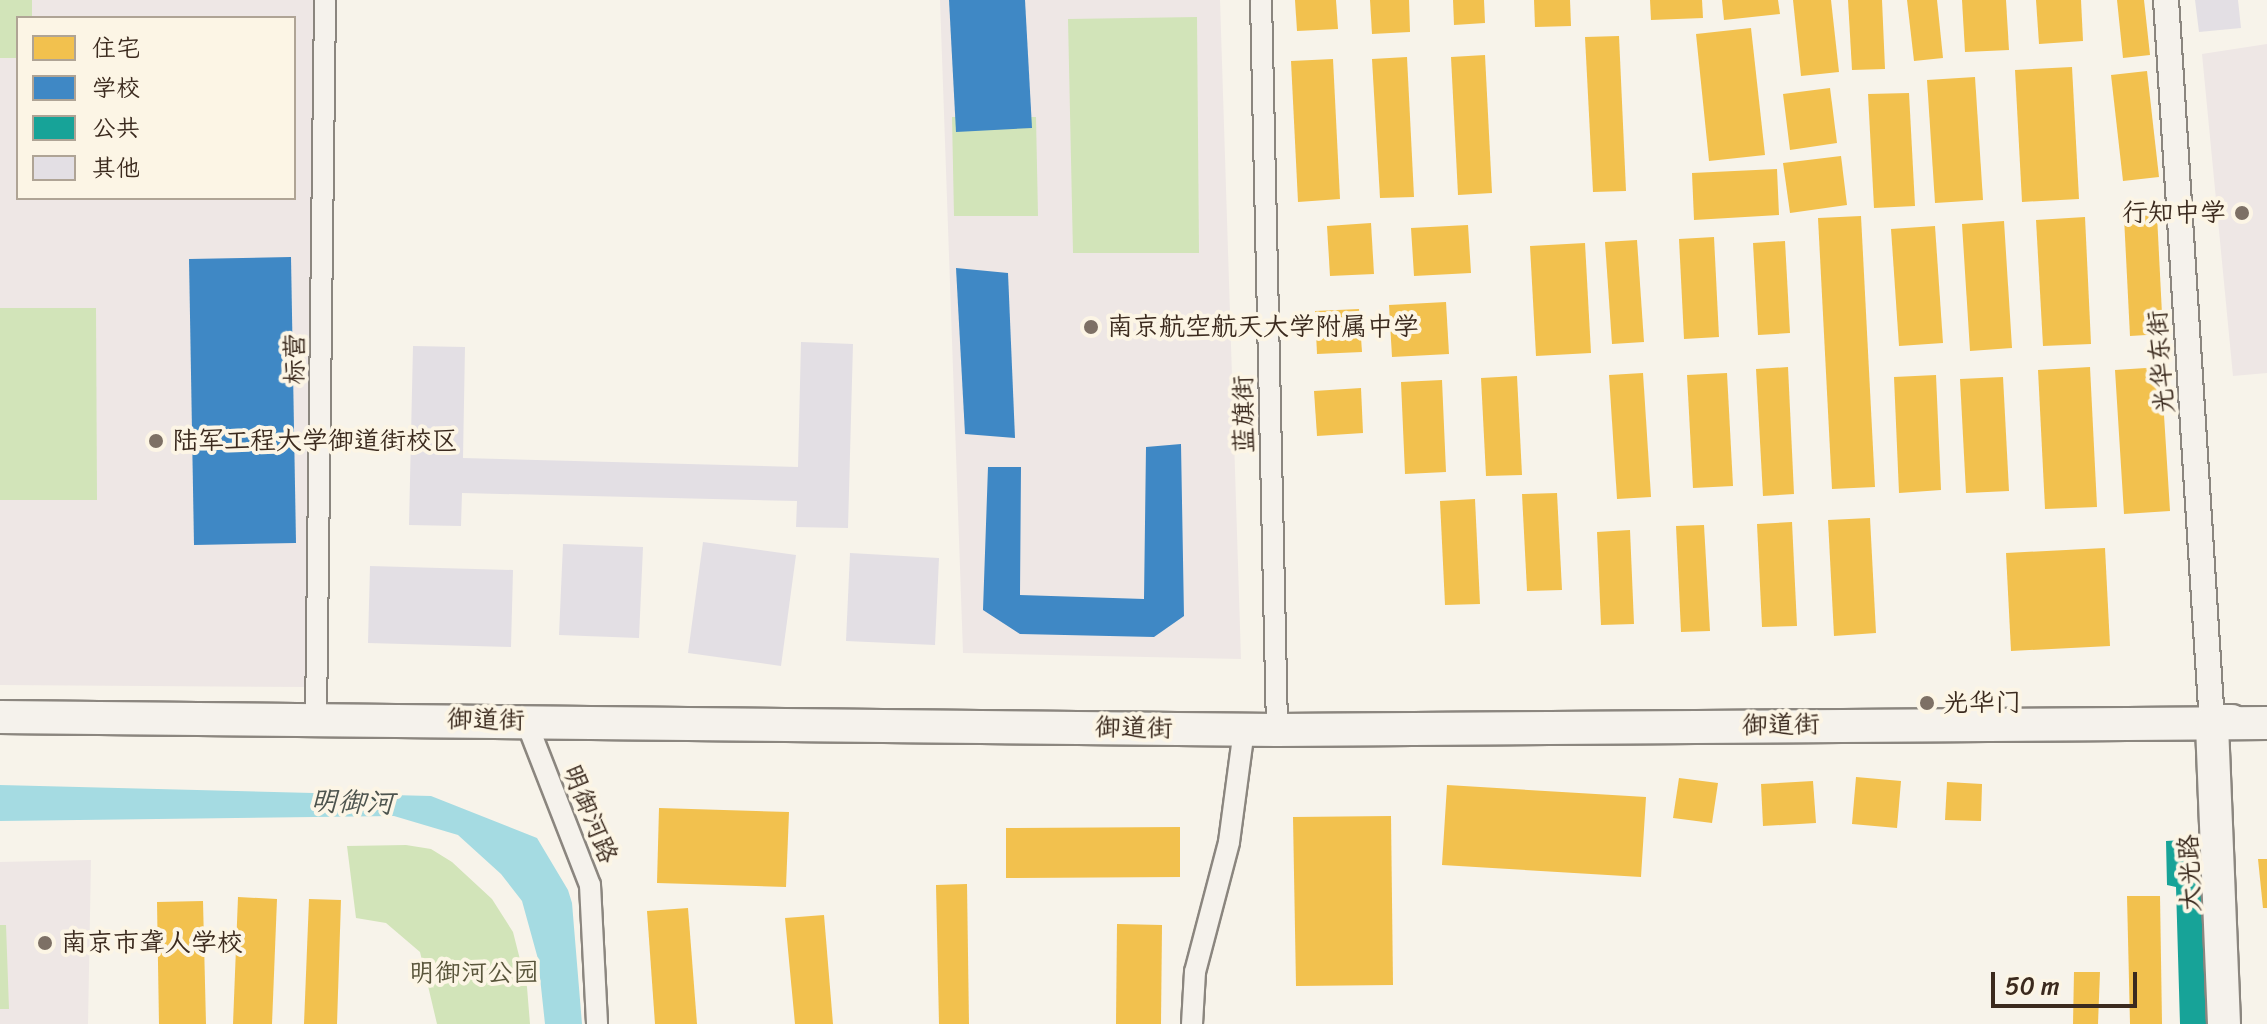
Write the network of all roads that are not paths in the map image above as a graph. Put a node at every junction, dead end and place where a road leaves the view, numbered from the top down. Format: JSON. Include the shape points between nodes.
{"nodes":[{"id":1,"x":325,"y":0,"type":"edge"},
{"id":2,"x":1261,"y":0,"type":"edge"},
{"id":3,"x":2166,"y":0,"type":"edge"},
{"id":4,"x":0,"y":717,"type":"edge"},
{"id":5,"x":316,"y":718,"type":"junction"},
{"id":6,"x":526,"y":721,"type":"junction"},
{"id":7,"x":2212,"y":721,"type":"junction"},
{"id":8,"x":2267,"y":723,"type":"edge"},
{"id":9,"x":1244,"y":729,"type":"junction"},
{"id":10,"x":1277,"y":730,"type":"junction"},
{"id":11,"x":597,"y":1024,"type":"edge"},
{"id":12,"x":1192,"y":1024,"type":"edge"},
{"id":13,"x":2224,"y":1024,"type":"edge"}],
"edges":[{"from":1,"to":5,"type":"street","name":"标营"},
{"from":2,"to":10,"type":"street","name":"蓝旗街"},
{"from":3,"to":7,"type":"street","name":"光华东街"},
{"from":4,"to":5,"type":"main road","name":"御道街"},
{"from":5,"to":6,"type":"main road","name":"御道街"},
{"from":6,"to":9,"type":"main road","name":"御道街"},
{"from":6,"to":11,"type":"street","name":"明御河路","via":[[590,885]]},
{"from":7,"to":8,"type":"main road","name":"御道街"},
{"from":7,"to":10,"type":"main road","name":"御道街"},
{"from":7,"to":13,"type":"main road"},
{"from":9,"to":10,"type":"main road","name":"御道街"},
{"from":9,"to":12,"type":"street","via":[[1229,842],[1195,972]]}]}
